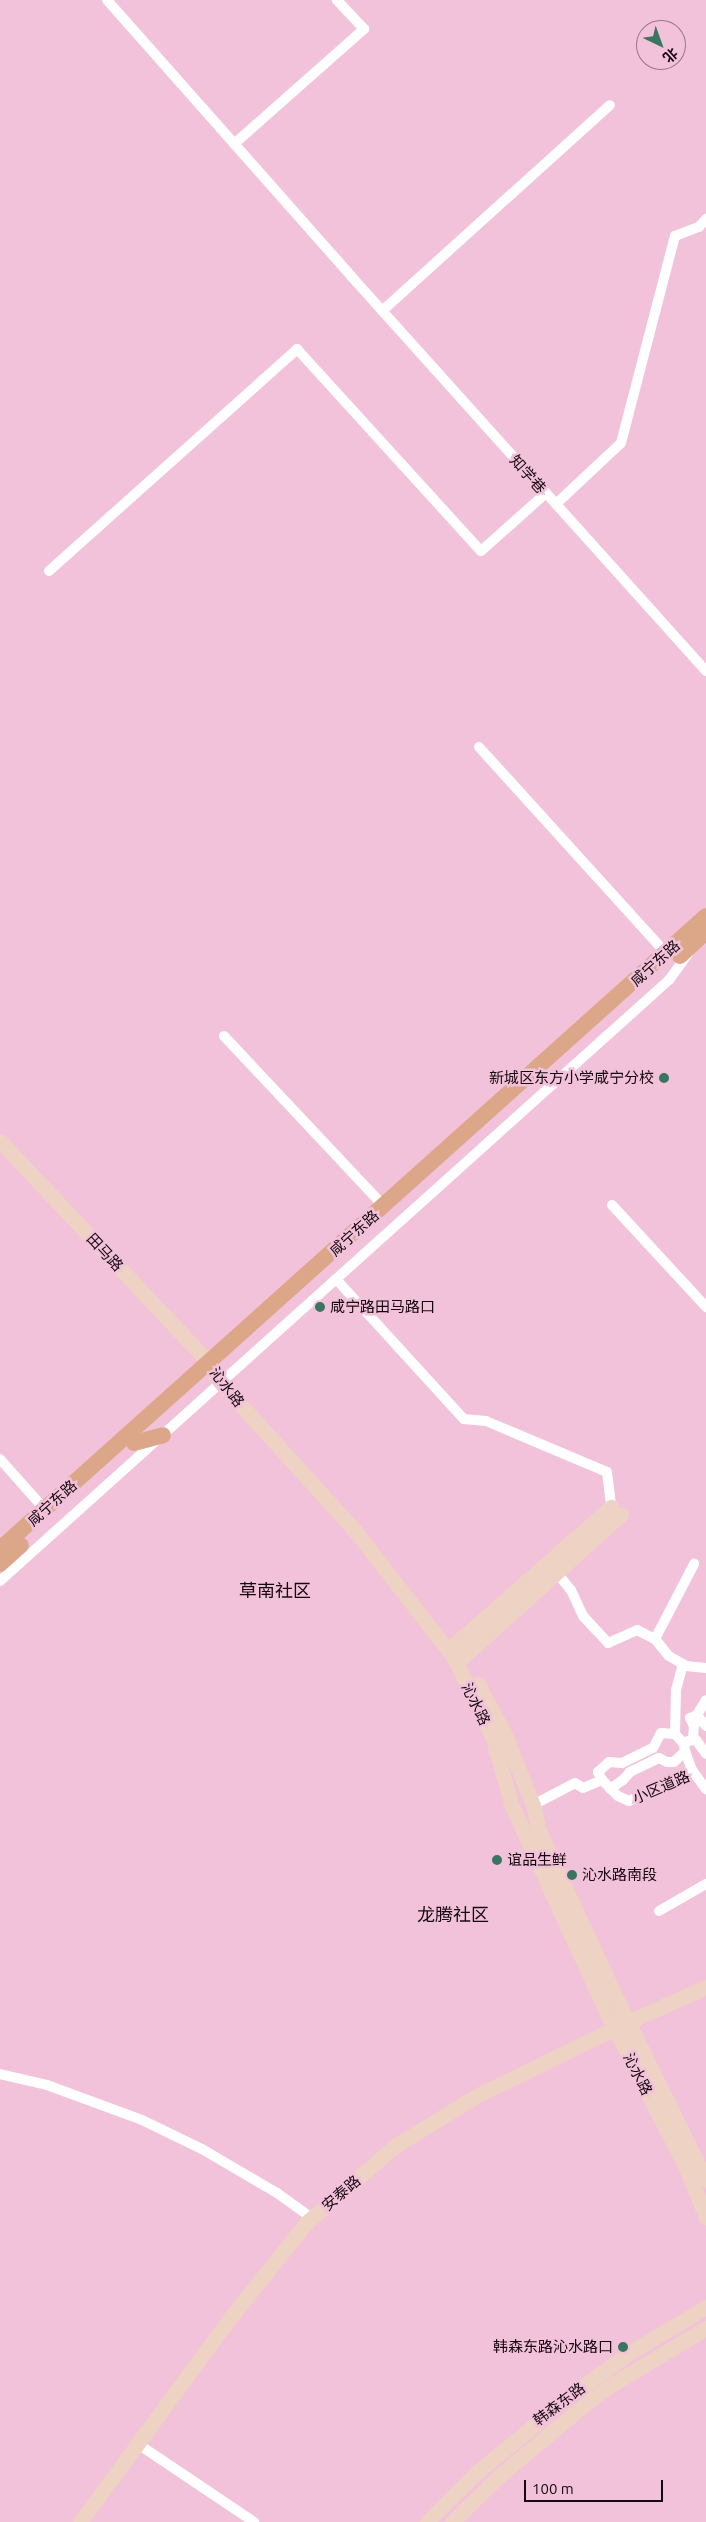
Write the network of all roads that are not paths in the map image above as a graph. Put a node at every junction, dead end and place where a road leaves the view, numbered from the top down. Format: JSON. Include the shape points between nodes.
{"nodes":[{"id":1,"x":107,"y":0,"type":"edge"},
{"id":2,"x":337,"y":0,"type":"edge"},
{"id":3,"x":610,"y":106,"type":"dead end"},
{"id":4,"x":234,"y":144,"type":"junction"},
{"id":5,"x":706,"y":219,"type":"edge"},
{"id":6,"x":382,"y":311,"type":"junction"},
{"id":7,"x":546,"y":493,"type":"junction"},
{"id":8,"x":556,"y":504,"type":"junction"},
{"id":9,"x":49,"y":571,"type":"dead end"},
{"id":10,"x":706,"y":671,"type":"edge"},
{"id":11,"x":479,"y":747,"type":"dead end"},
{"id":12,"x":706,"y":916,"type":"edge"},
{"id":13,"x":702,"y":936,"type":"edge"},
{"id":14,"x":666,"y":953,"type":"junction"},
{"id":15,"x":224,"y":1036,"type":"dead end"},
{"id":16,"x":0,"y":1141,"type":"edge"},
{"id":17,"x":378,"y":1200,"type":"junction"},
{"id":18,"x":612,"y":1205,"type":"dead end"},
{"id":19,"x":336,"y":1279,"type":"junction"},
{"id":20,"x":705,"y":1305,"type":"edge"},
{"id":21,"x":216,"y":1370,"type":"junction"},
{"id":22,"x":163,"y":1434,"type":"junction"},
{"id":23,"x":134,"y":1443,"type":"junction"},
{"id":24,"x":0,"y":1459,"type":"edge"},
{"id":25,"x":40,"y":1504,"type":"junction"},
{"id":26,"x":616,"y":1511,"type":"joint"},
{"id":27,"x":0,"y":1540,"type":"edge"},
{"id":28,"x":0,"y":1549,"type":"edge"},
{"id":29,"x":0,"y":1564,"type":"edge"},
{"id":30,"x":694,"y":1564,"type":"dead end"},
{"id":31,"x":552,"y":1568,"type":"junction"},
{"id":32,"x":0,"y":1581,"type":"edge"},
{"id":33,"x":655,"y":1639,"type":"junction"},
{"id":34,"x":455,"y":1644,"type":"junction"},
{"id":35,"x":463,"y":1657,"type":"junction"},
{"id":36,"x":683,"y":1664,"type":"junction"},
{"id":37,"x":706,"y":1668,"type":"edge"},
{"id":38,"x":706,"y":1700,"type":"edge"},
{"id":39,"x":698,"y":1715,"type":"junction"},
{"id":40,"x":706,"y":1726,"type":"edge"},
{"id":41,"x":675,"y":1734,"type":"junction"},
{"id":42,"x":687,"y":1745,"type":"junction"},
{"id":43,"x":653,"y":1748,"type":"junction"},
{"id":44,"x":706,"y":1754,"type":"edge"},
{"id":45,"x":659,"y":1758,"type":"junction"},
{"id":46,"x":692,"y":1770,"type":"junction"},
{"id":47,"x":602,"y":1780,"type":"junction"},
{"id":48,"x":610,"y":1789,"type":"junction"},
{"id":49,"x":706,"y":1789,"type":"edge"},
{"id":50,"x":533,"y":1805,"type":"junction"},
{"id":51,"x":706,"y":1884,"type":"edge"},
{"id":52,"x":659,"y":1910,"type":"dead end"},
{"id":53,"x":706,"y":1987,"type":"edge"},
{"id":54,"x":621,"y":2025,"type":"junction"},
{"id":55,"x":0,"y":2074,"type":"edge"},
{"id":56,"x":706,"y":2180,"type":"edge"},
{"id":57,"x":706,"y":2217,"type":"edge"},
{"id":58,"x":312,"y":2218,"type":"junction"},
{"id":59,"x":706,"y":2295,"type":"edge"},
{"id":60,"x":706,"y":2307,"type":"edge"},
{"id":61,"x":706,"y":2328,"type":"edge"},
{"id":62,"x":662,"y":2333,"type":"junction"},
{"id":63,"x":706,"y":2338,"type":"edge"},
{"id":64,"x":663,"y":2353,"type":"junction"},
{"id":65,"x":138,"y":2444,"type":"junction"},
{"id":66,"x":80,"y":2522,"type":"edge"},
{"id":67,"x":254,"y":2522,"type":"edge"},
{"id":68,"x":427,"y":2522,"type":"edge"},
{"id":69,"x":452,"y":2522,"type":"edge"}],
"edges":[{"from":1,"to":4,"type":"street","name":"知学巷"},
{"from":2,"to":4,"type":"street","via":[[364,30]]},
{"from":3,"to":6,"type":"street"},
{"from":4,"to":6,"type":"street","name":"知学巷"},
{"from":5,"to":8,"type":"street","via":[[699,227],[675,236],[621,443]]},
{"from":6,"to":7,"type":"street","name":"知学巷"},
{"from":7,"to":8,"type":"street","name":"知学巷"},
{"from":7,"to":9,"type":"street","via":[[481,551],[297,349]]},
{"from":8,"to":10,"type":"street","name":"知学巷"},
{"from":11,"to":14,"type":"street"},
{"from":12,"to":14,"type":"main road","name":"咸宁东路"},
{"from":13,"to":19,"type":"street","via":[[669,980]]},
{"from":13,"to":21,"type":"main road","name":"咸宁东路"},
{"from":14,"to":17,"type":"street","via":[[642,964]]},
{"from":14,"to":21,"type":"main road","name":"咸宁东路"},
{"from":15,"to":17,"type":"street"},
{"from":16,"to":21,"type":"main road","name":"田马路"},
{"from":17,"to":21,"type":"street"},
{"from":18,"to":20,"type":"street"},
{"from":19,"to":21,"type":"street"},
{"from":19,"to":26,"type":"street","via":[[464,1419],[486,1421],[606,1472]]},
{"from":21,"to":22,"type":"street"},
{"from":21,"to":23,"type":"main road","name":"咸宁东路"},
{"from":21,"to":25,"type":"street"},
{"from":21,"to":28,"type":"main road","name":"咸宁东路"},
{"from":21,"to":34,"type":"main road","name":"沁水路","via":[[363,1527]]},
{"from":21,"to":54,"type":"main road","name":"沁水路","via":[[356,1532],[454,1658],[492,1736],[512,1806]]},
{"from":22,"to":23,"type":"main road"},
{"from":22,"to":32,"type":"street"},
{"from":23,"to":29,"type":"main road","name":"咸宁东路"},
{"from":24,"to":25,"type":"street"},
{"from":25,"to":27,"type":"street"},
{"from":26,"to":31,"type":"main road"},
{"from":30,"to":33,"type":"street"},
{"from":31,"to":33,"type":"street","via":[[571,1590],[583,1616],[608,1642],[637,1630]]},
{"from":31,"to":34,"type":"main road"},
{"from":31,"to":35,"type":"main road"},
{"from":33,"to":36,"type":"street","via":[[669,1656]]},
{"from":34,"to":35,"type":"main road","name":"沁水路"},
{"from":35,"to":50,"type":"main road","name":"沁水路","via":[[504,1733]]},
{"from":36,"to":37,"type":"street"},
{"from":36,"to":41,"type":"street","via":[[676,1690]]},
{"from":38,"to":39,"type":"street"},
{"from":39,"to":40,"type":"street"},
{"from":39,"to":42,"type":"street","via":[[690,1718],[694,1726]]},
{"from":41,"to":42,"type":"street"},
{"from":41,"to":43,"type":"street","via":[[661,1734]]},
{"from":42,"to":44,"type":"street","via":[[696,1740]]},
{"from":42,"to":45,"type":"street","via":[[674,1762]]},
{"from":42,"to":46,"type":"street"},
{"from":43,"to":45,"type":"street"},
{"from":43,"to":47,"type":"street","via":[[622,1763],[609,1762],[598,1772]]},
{"from":45,"to":48,"type":"street","via":[[630,1772]]},
{"from":46,"to":48,"type":"street","name":"小区道路","via":[[629,1801]]},
{"from":46,"to":49,"type":"street","name":"小区道路"},
{"from":47,"to":48,"type":"street","name":"小区道路"},
{"from":47,"to":50,"type":"street","via":[[583,1788],[575,1783]]},
{"from":50,"to":54,"type":"main road","name":"沁水路","via":[[539,1831]]},
{"from":51,"to":52,"type":"street"},
{"from":53,"to":54,"type":"main road","name":"安泰路"},
{"from":54,"to":56,"type":"main road","name":"沁水路"},
{"from":54,"to":57,"type":"main road","name":"沁水路"},
{"from":54,"to":58,"type":"main road","name":"安泰路","via":[[478,2096],[395,2146]]},
{"from":55,"to":58,"type":"street","via":[[47,2085],[142,2120],[202,2149],[278,2193]]},
{"from":58,"to":65,"type":"main road","name":"安泰路","via":[[230,2318]]},
{"from":59,"to":62,"type":"main road"},
{"from":60,"to":62,"type":"main road","name":"韩森东路"},
{"from":61,"to":64,"type":"main road","name":"韩森东路"},
{"from":62,"to":68,"type":"main road","name":"韩森东路","via":[[628,2353],[522,2432]]},
{"from":63,"to":64,"type":"main road"},
{"from":64,"to":69,"type":"main road","name":"韩森东路","via":[[616,2382],[565,2420],[499,2476]]},
{"from":65,"to":66,"type":"main road","name":"安泰路"},
{"from":65,"to":67,"type":"street"}]}
